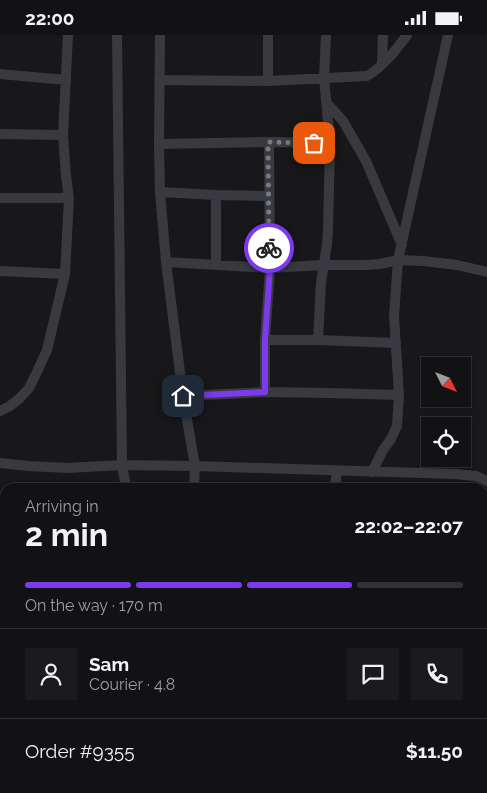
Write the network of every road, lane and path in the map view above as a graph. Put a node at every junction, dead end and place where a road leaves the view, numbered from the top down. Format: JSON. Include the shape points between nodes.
{"nodes":[{"id":1,"x":68,"y":35,"type":"edge"},
{"id":2,"x":117,"y":35,"type":"edge"},
{"id":3,"x":160,"y":35,"type":"edge"},
{"id":4,"x":268,"y":35,"type":"edge"},
{"id":5,"x":326,"y":35,"type":"edge"},
{"id":6,"x":383,"y":35,"type":"edge"},
{"id":7,"x":407,"y":35,"type":"edge"},
{"id":8,"x":448,"y":35,"type":"edge"},
{"id":9,"x":382,"y":64,"type":"junction"},
{"id":10,"x":0,"y":74,"type":"edge"},
{"id":11,"x":324,"y":78,"type":"junction"},
{"id":12,"x":159,"y":80,"type":"junction"},
{"id":13,"x":66,"y":81,"type":"junction"},
{"id":14,"x":268,"y":81,"type":"junction"},
{"id":15,"x":326,"y":102,"type":"junction"},
{"id":16,"x":0,"y":134,"type":"edge"},
{"id":17,"x":63,"y":135,"type":"junction"},
{"id":18,"x":268,"y":142,"type":"junction"},
{"id":19,"x":330,"y":143,"type":"junction"},
{"id":20,"x":159,"y":144,"type":"junction"},
{"id":21,"x":160,"y":192,"type":"junction"},
{"id":22,"x":216,"y":195,"type":"junction"},
{"id":23,"x":269,"y":195,"type":"junction"},
{"id":24,"x":69,"y":198,"type":"junction"},
{"id":25,"x":0,"y":199,"type":"edge"},
{"id":26,"x":402,"y":245,"type":"junction"},
{"id":27,"x":398,"y":261,"type":"junction"},
{"id":28,"x":166,"y":262,"type":"junction"},
{"id":29,"x":216,"y":265,"type":"junction"},
{"id":30,"x":323,"y":265,"type":"junction"},
{"id":31,"x":270,"y":268,"type":"junction"},
{"id":32,"x":0,"y":271,"type":"edge"},
{"id":33,"x":487,"y":272,"type":"edge"},
{"id":34,"x":64,"y":274,"type":"junction"},
{"id":35,"x":265,"y":340,"type":"junction"},
{"id":36,"x":318,"y":340,"type":"junction"},
{"id":37,"x":396,"y":343,"type":"junction"},
{"id":38,"x":265,"y":392,"type":"junction"},
{"id":39,"x":399,"y":395,"type":"junction"},
{"id":40,"x":183,"y":396,"type":"junction"},
{"id":41,"x":0,"y":411,"type":"edge"},
{"id":42,"x":0,"y":463,"type":"edge"},
{"id":43,"x":122,"y":465,"type":"junction"},
{"id":44,"x":195,"y":466,"type":"junction"},
{"id":45,"x":337,"y":471,"type":"junction"},
{"id":46,"x":372,"y":472,"type":"junction"},
{"id":47,"x":487,"y":481,"type":"edge"},
{"id":48,"x":125,"y":483,"type":"edge"},
{"id":49,"x":194,"y":483,"type":"edge"},
{"id":50,"x":336,"y":483,"type":"edge"}],
"edges":[{"from":1,"to":13,"type":"street"},
{"from":2,"to":43,"type":"street"},
{"from":3,"to":12,"type":"street"},
{"from":4,"to":14,"type":"street"},
{"from":5,"to":11,"type":"street"},
{"from":6,"to":9,"type":"street"},
{"from":7,"to":9,"type":"street"},
{"from":8,"to":26,"type":"street"},
{"from":9,"to":11,"type":"street","via":[[367,76]]},
{"from":10,"to":13,"type":"street"},
{"from":11,"to":14,"type":"street"},
{"from":11,"to":15,"type":"street"},
{"from":12,"to":14,"type":"street"},
{"from":12,"to":20,"type":"street"},
{"from":13,"to":17,"type":"street"},
{"from":15,"to":19,"type":"street"},
{"from":15,"to":26,"type":"street","via":[[343,121],[366,161]]},
{"from":16,"to":17,"type":"street"},
{"from":17,"to":24,"type":"street"},
{"from":18,"to":19,"type":"street"},
{"from":18,"to":20,"type":"street"},
{"from":18,"to":23,"type":"street"},
{"from":19,"to":30,"type":"street","via":[[328,229]]},
{"from":20,"to":21,"type":"street"},
{"from":21,"to":22,"type":"street"},
{"from":21,"to":28,"type":"street"},
{"from":22,"to":23,"type":"street"},
{"from":22,"to":29,"type":"street"},
{"from":23,"to":31,"type":"street"},
{"from":24,"to":25,"type":"street"},
{"from":24,"to":34,"type":"street"},
{"from":26,"to":27,"type":"street"},
{"from":27,"to":30,"type":"street"},
{"from":27,"to":33,"type":"street","via":[[438,262]]},
{"from":27,"to":37,"type":"street","via":[[394,316]]},
{"from":28,"to":29,"type":"street"},
{"from":28,"to":40,"type":"street"},
{"from":29,"to":31,"type":"street"},
{"from":30,"to":31,"type":"street"},
{"from":30,"to":36,"type":"street"},
{"from":31,"to":35,"type":"street"},
{"from":32,"to":34,"type":"street"},
{"from":34,"to":41,"type":"street","via":[[46,350],[29,388]]},
{"from":35,"to":36,"type":"street"},
{"from":35,"to":38,"type":"street"},
{"from":36,"to":37,"type":"street"},
{"from":37,"to":39,"type":"street"},
{"from":38,"to":39,"type":"street"},
{"from":38,"to":40,"type":"street"},
{"from":39,"to":46,"type":"street","via":[[397,426]]},
{"from":40,"to":44,"type":"street"},
{"from":42,"to":43,"type":"street","via":[[67,468]]},
{"from":43,"to":44,"type":"street"},
{"from":43,"to":48,"type":"street"},
{"from":44,"to":45,"type":"street"},
{"from":44,"to":49,"type":"street"},
{"from":45,"to":46,"type":"street"},
{"from":45,"to":50,"type":"street"},
{"from":46,"to":47,"type":"street","via":[[455,474]]}]}
